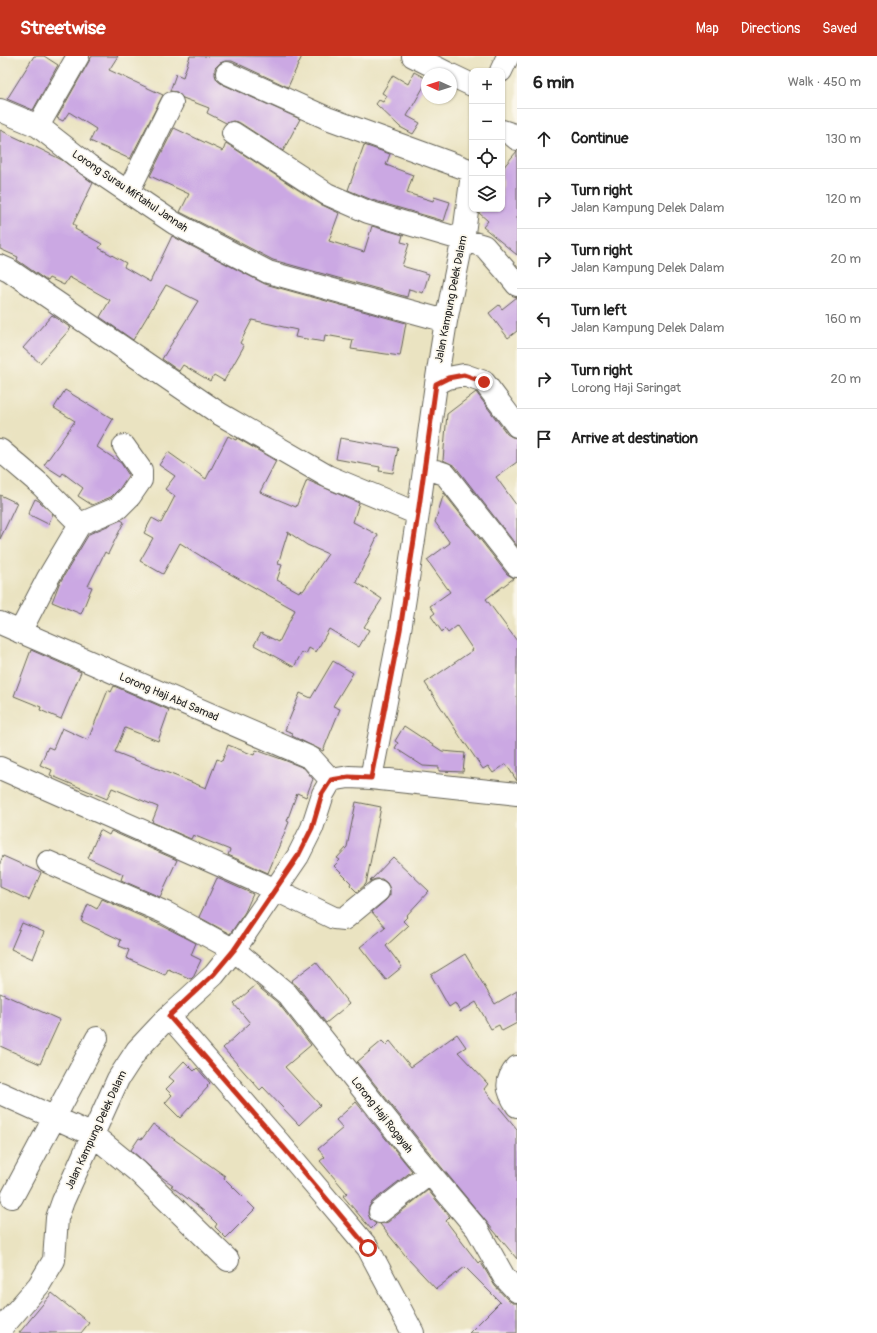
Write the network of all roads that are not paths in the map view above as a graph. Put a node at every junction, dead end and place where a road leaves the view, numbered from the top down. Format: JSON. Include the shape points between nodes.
{"nodes":[{"id":1,"x":78,"y":56,"type":"edge"},
{"id":2,"x":413,"y":56,"type":"edge"},
{"id":3,"x":508,"y":56,"type":"edge"},
{"id":4,"x":438,"y":68,"type":"edge"},
{"id":5,"x":502,"y":68,"type":"edge"},
{"id":6,"x":227,"y":73,"type":"dead end"},
{"id":7,"x":457,"y":78,"type":"edge"},
{"id":8,"x":469,"y":84,"type":"edge"},
{"id":9,"x":172,"y":103,"type":"dead end"},
{"id":10,"x":0,"y":110,"type":"edge"},
{"id":11,"x":38,"y":126,"type":"junction"},
{"id":12,"x":505,"y":132,"type":"edge"},
{"id":13,"x":233,"y":133,"type":"dead end"},
{"id":14,"x":517,"y":139,"type":"edge"},
{"id":15,"x":469,"y":170,"type":"edge"},
{"id":16,"x":472,"y":176,"type":"edge"},
{"id":17,"x":128,"y":192,"type":"junction"},
{"id":18,"x":463,"y":241,"type":"junction"},
{"id":19,"x":0,"y":266,"type":"edge"},
{"id":20,"x":517,"y":285,"type":"edge"},
{"id":21,"x":446,"y":321,"type":"junction"},
{"id":22,"x":436,"y":384,"type":"junction"},
{"id":23,"x":517,"y":426,"type":"edge"},
{"id":24,"x":124,"y":446,"type":"dead end"},
{"id":25,"x":0,"y":450,"type":"edge"},
{"id":26,"x":424,"y":471,"type":"junction"},
{"id":27,"x":418,"y":514,"type":"junction"},
{"id":28,"x":80,"y":524,"type":"junction"},
{"id":29,"x":517,"y":566,"type":"edge"},
{"id":30,"x":0,"y":623,"type":"edge"},
{"id":31,"x":20,"y":632,"type":"junction"},
{"id":32,"x":0,"y":768,"type":"edge"},
{"id":33,"x":371,"y":778,"type":"junction"},
{"id":34,"x":331,"y":780,"type":"junction"},
{"id":35,"x":517,"y":794,"type":"edge"},
{"id":36,"x":48,"y":862,"type":"dead end"},
{"id":37,"x":274,"y":889,"type":"junction"},
{"id":38,"x":378,"y":890,"type":"dead end"},
{"id":39,"x":234,"y":950,"type":"junction"},
{"id":40,"x":169,"y":1016,"type":"junction"},
{"id":41,"x":97,"y":1038,"type":"dead end"},
{"id":42,"x":517,"y":1067,"type":"edge"},
{"id":43,"x":0,"y":1093,"type":"edge"},
{"id":44,"x":517,"y":1106,"type":"edge"},
{"id":45,"x":54,"y":1118,"type":"junction"},
{"id":46,"x":93,"y":1135,"type":"junction"},
{"id":47,"x":430,"y":1173,"type":"junction"},
{"id":48,"x":12,"y":1197,"type":"dead end"},
{"id":49,"x":380,"y":1212,"type":"dead end"},
{"id":50,"x":228,"y":1260,"type":"dead end"},
{"id":51,"x":517,"y":1291,"type":"edge"},
{"id":52,"x":0,"y":1330,"type":"edge"},
{"id":53,"x":413,"y":1333,"type":"edge"}],
"edges":[{"from":1,"to":11,"type":"street"},
{"from":2,"to":4,"type":"street"},
{"from":3,"to":5,"type":"street"},
{"from":6,"to":15,"type":"street","via":[[327,118]]},
{"from":7,"to":8,"type":"street"},
{"from":9,"to":17,"type":"street"},
{"from":10,"to":11,"type":"street","name":"Lorong Surau Miftahul Jannah"},
{"from":11,"to":17,"type":"street","name":"Lorong Surau Miftahul Jannah"},
{"from":12,"to":14,"type":"street"},
{"from":13,"to":18,"type":"street","via":[[326,194],[368,212]]},
{"from":16,"to":18,"type":"street","name":"Jalan Kampung Delek Dalam"},
{"from":17,"to":21,"type":"street","name":"Lorong Surau Miftahul Jannah","via":[[174,223],[268,272]]},
{"from":18,"to":20,"type":"street","via":[[484,246]]},
{"from":18,"to":21,"type":"street","name":"Jalan Kampung Delek Dalam"},
{"from":19,"to":27,"type":"street","via":[[220,414],[327,476]]},
{"from":21,"to":22,"type":"street","name":"Jalan Kampung Delek Dalam"},
{"from":22,"to":23,"type":"street","via":[[448,378],[464,375],[484,382]]},
{"from":22,"to":26,"type":"street","name":"Jalan Kampung Delek Dalam"},
{"from":24,"to":28,"type":"street","via":[[141,470],[141,480],[118,508]]},
{"from":25,"to":28,"type":"street","via":[[41,484]]},
{"from":26,"to":27,"type":"street","name":"Jalan Kampung Delek Dalam"},
{"from":26,"to":29,"type":"street","via":[[445,474]]},
{"from":27,"to":33,"type":"street","name":"Jalan Kampung Delek Dalam","via":[[400,630]]},
{"from":28,"to":31,"type":"street"},
{"from":30,"to":31,"type":"street","name":"Lorong Haji Abd Samad"},
{"from":31,"to":34,"type":"street","name":"Lorong Haji Abd Samad","via":[[311,758]]},
{"from":32,"to":37,"type":"street"},
{"from":33,"to":34,"type":"street","via":[[349,777]]},
{"from":33,"to":35,"type":"street"},
{"from":34,"to":37,"type":"street","name":"Jalan Kampung Delek Dalam","via":[[322,794],[312,828],[298,856]]},
{"from":36,"to":39,"type":"street","name":"Lorong Haji Rogayah","via":[[166,913]]},
{"from":37,"to":38,"type":"street","via":[[334,918],[344,919]]},
{"from":37,"to":39,"type":"street","name":"Jalan Kampung Delek Dalam"},
{"from":39,"to":40,"type":"street","name":"Jalan Kampung Delek Dalam","via":[[214,974]]},
{"from":39,"to":47,"type":"street","name":"Lorong Haji Rogayah","via":[[287,994]]},
{"from":40,"to":46,"type":"street","name":"Jalan Kampung Delek Dalam","via":[[137,1050],[118,1078]]},
{"from":40,"to":53,"type":"street","via":[[368,1248]]},
{"from":41,"to":45,"type":"street"},
{"from":42,"to":44,"type":"street","via":[[510,1074],[508,1086],[510,1096]]},
{"from":43,"to":45,"type":"street"},
{"from":45,"to":46,"type":"street"},
{"from":45,"to":48,"type":"street"},
{"from":46,"to":50,"type":"street","via":[[137,1171]]},
{"from":46,"to":52,"type":"street","name":"Jalan Kampung Delek Dalam","via":[[57,1218],[54,1260],[39,1285]]},
{"from":47,"to":49,"type":"street"},
{"from":47,"to":51,"type":"street","name":"Lorong Haji Rogayah","via":[[477,1229],[504,1277]]}]}
